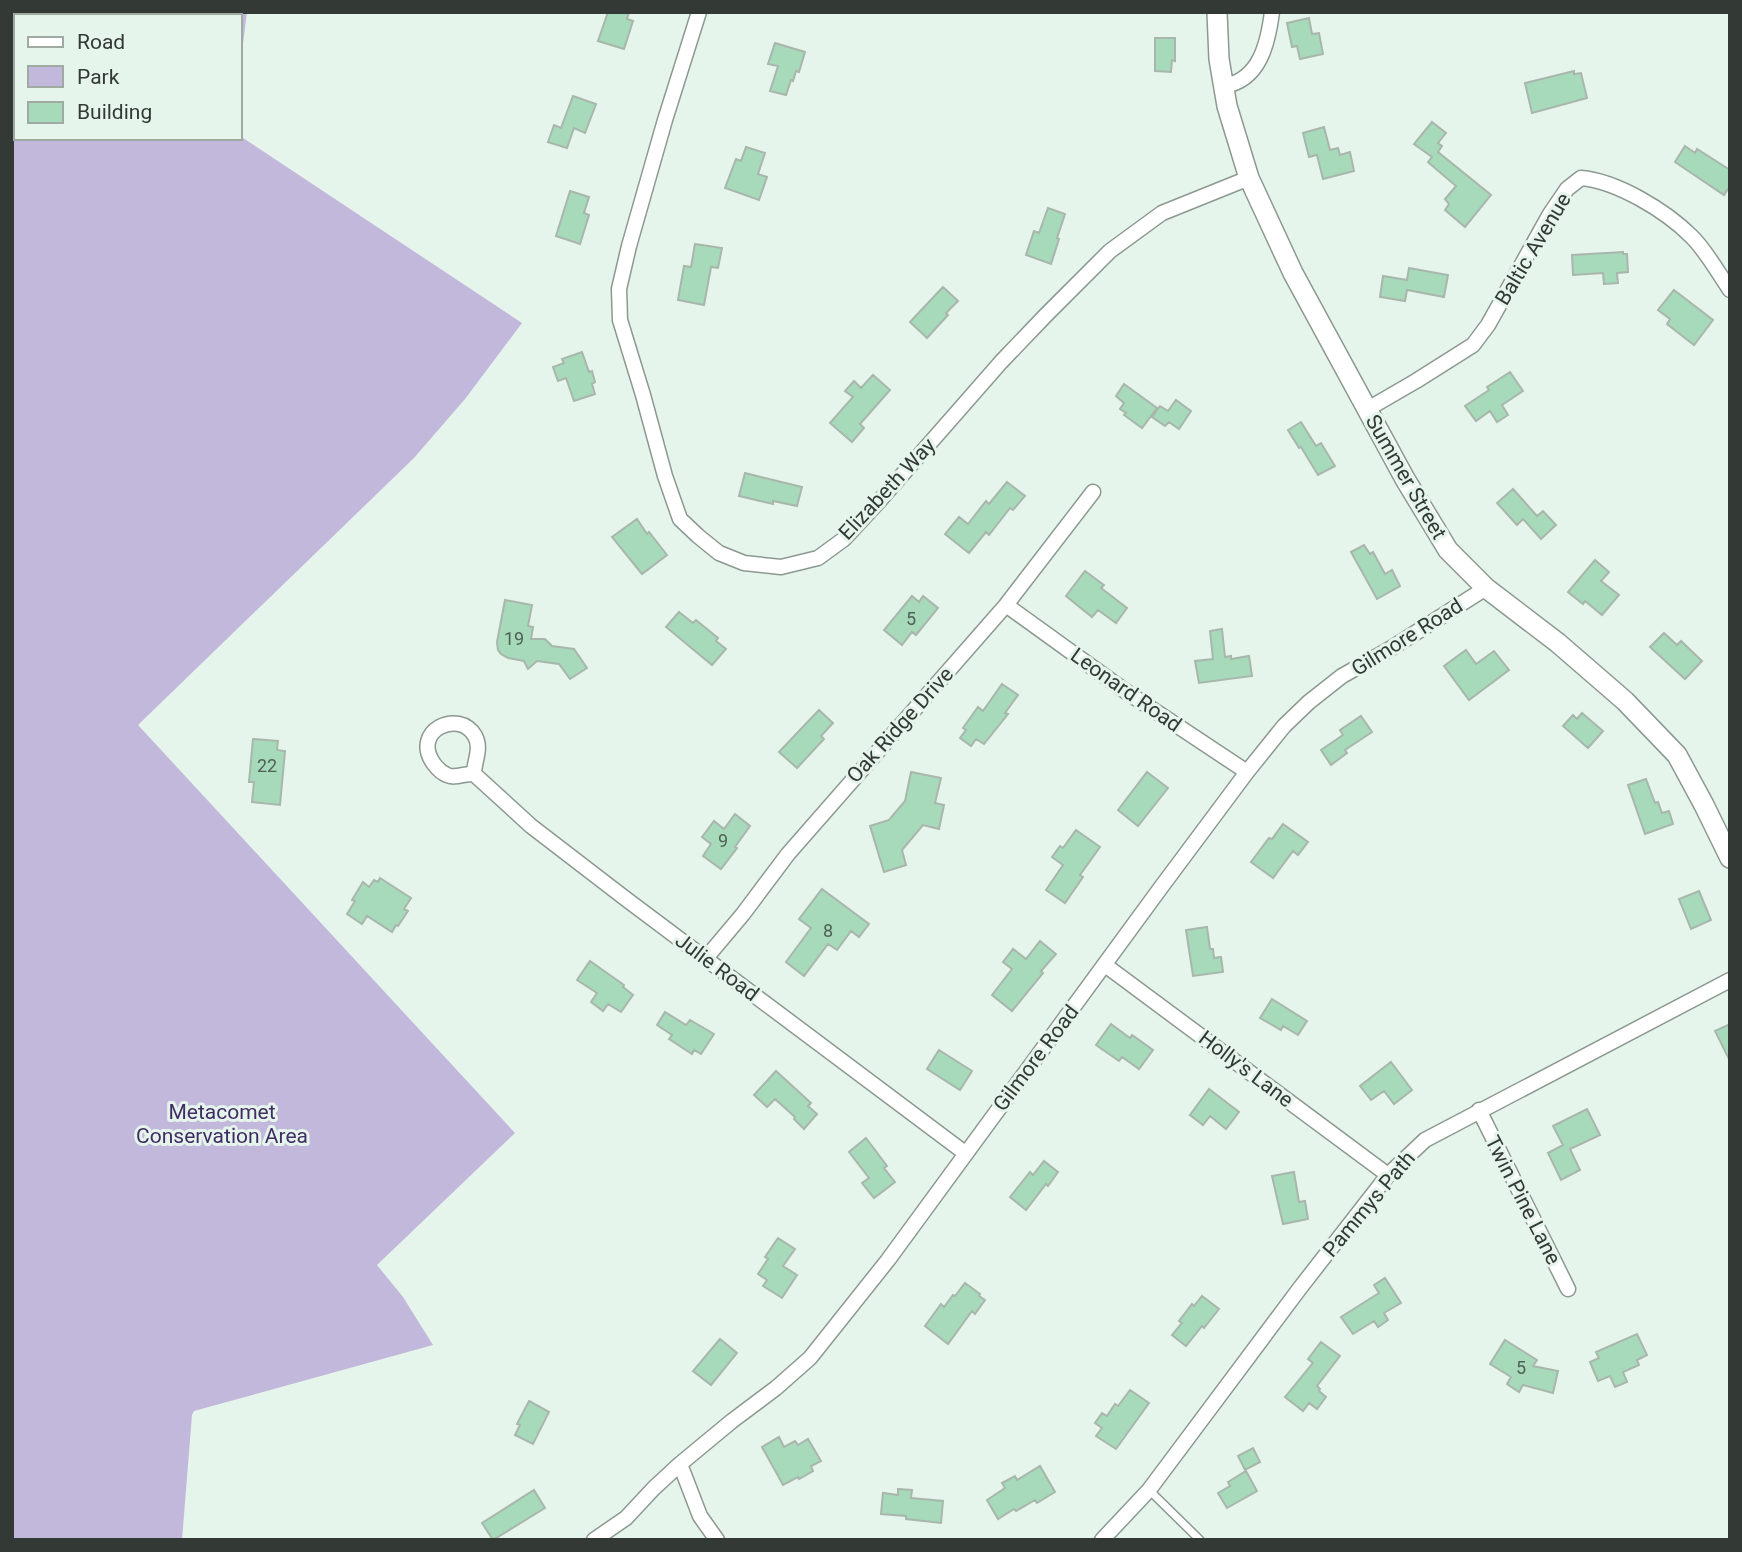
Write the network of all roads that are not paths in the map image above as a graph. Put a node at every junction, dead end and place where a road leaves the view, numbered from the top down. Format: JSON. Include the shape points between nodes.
{"nodes":[{"id":1,"x":699,"y":12,"type":"edge"},
{"id":2,"x":1217,"y":12,"type":"edge"},
{"id":3,"x":1272,"y":12,"type":"edge"},
{"id":4,"x":1224,"y":86,"type":"junction"},
{"id":5,"x":1249,"y":178,"type":"junction"},
{"id":6,"x":1730,"y":290,"type":"edge"},
{"id":7,"x":1366,"y":410,"type":"junction"},
{"id":8,"x":1093,"y":492,"type":"dead end"},
{"id":9,"x":1486,"y":588,"type":"junction"},
{"id":10,"x":1006,"y":605,"type":"junction"},
{"id":11,"x":1247,"y":772,"type":"junction"},
{"id":12,"x":474,"y":774,"type":"dead end"},
{"id":13,"x":1730,"y":858,"type":"edge"},
{"id":14,"x":706,"y":958,"type":"junction"},
{"id":15,"x":1105,"y":965,"type":"junction"},
{"id":16,"x":1730,"y":980,"type":"edge"},
{"id":17,"x":1479,"y":1110,"type":"junction"},
{"id":18,"x":965,"y":1153,"type":"junction"},
{"id":19,"x":1388,"y":1175,"type":"junction"},
{"id":20,"x":1568,"y":1289,"type":"dead end"},
{"id":21,"x":680,"y":1464,"type":"junction"},
{"id":22,"x":1149,"y":1490,"type":"junction"},
{"id":23,"x":594,"y":1540,"type":"edge"},
{"id":24,"x":717,"y":1540,"type":"edge"},
{"id":25,"x":1102,"y":1540,"type":"edge"},
{"id":26,"x":1200,"y":1540,"type":"edge"}],
"edges":[{"from":1,"to":5,"type":"street","name":"Elizabeth Way","via":[[629,246],[619,289],[620,320],[680,519],[719,552],[744,563],[794,564],[818,558],[844,539],[1010,353],[1110,251],[1162,213]]},
{"from":2,"to":4,"type":"street","name":"Summer Street"},
{"from":3,"to":4,"type":"street","via":[[1269,37],[1259,61],[1237,84]]},
{"from":4,"to":5,"type":"street","name":"Summer Street"},
{"from":5,"to":7,"type":"street","name":"Summer Street","via":[[1293,274]]},
{"from":6,"to":7,"type":"street","name":"Baltic Avenue","via":[[1693,238],[1668,217],[1631,195],[1581,178],[1550,214],[1473,345]]},
{"from":7,"to":9,"type":"street","name":"Summer Street","via":[[1448,550]]},
{"from":8,"to":10,"type":"street","name":"Oak Ridge Drive"},
{"from":9,"to":11,"type":"street","name":"Gilmore Road","via":[[1309,702]]},
{"from":9,"to":13,"type":"street","name":"Summer Street","via":[[1625,701],[1677,755]]},
{"from":10,"to":11,"type":"street","name":"Leonard Road","via":[[1128,694]]},
{"from":10,"to":14,"type":"street","name":"Oak Ridge Drive","via":[[788,854]]},
{"from":11,"to":15,"type":"street","name":"Gilmore Road"},
{"from":12,"to":14,"type":"street","name":"Julie Road","via":[[531,826]]},
{"from":14,"to":18,"type":"street","name":"Julie Road"},
{"from":15,"to":18,"type":"street","name":"Gilmore Road"},
{"from":15,"to":19,"type":"street","name":"Holly's Lane"},
{"from":16,"to":17,"type":"street","name":"Pammys Path"},
{"from":17,"to":19,"type":"street","name":"Pammys Path","via":[[1424,1140]]},
{"from":17,"to":20,"type":"street","name":"Twin Pine Lane"},
{"from":18,"to":21,"type":"street","name":"Gilmore Road","via":[[810,1358]]},
{"from":19,"to":22,"type":"street","name":"Pammys Path"},
{"from":21,"to":23,"type":"street","name":"Gilmore Road","via":[[626,1518]]},
{"from":21,"to":24,"type":"street","via":[[700,1516]]},
{"from":22,"to":25,"type":"street","name":"Pammys Path"},
{"from":22,"to":26,"type":"lane"}]}
